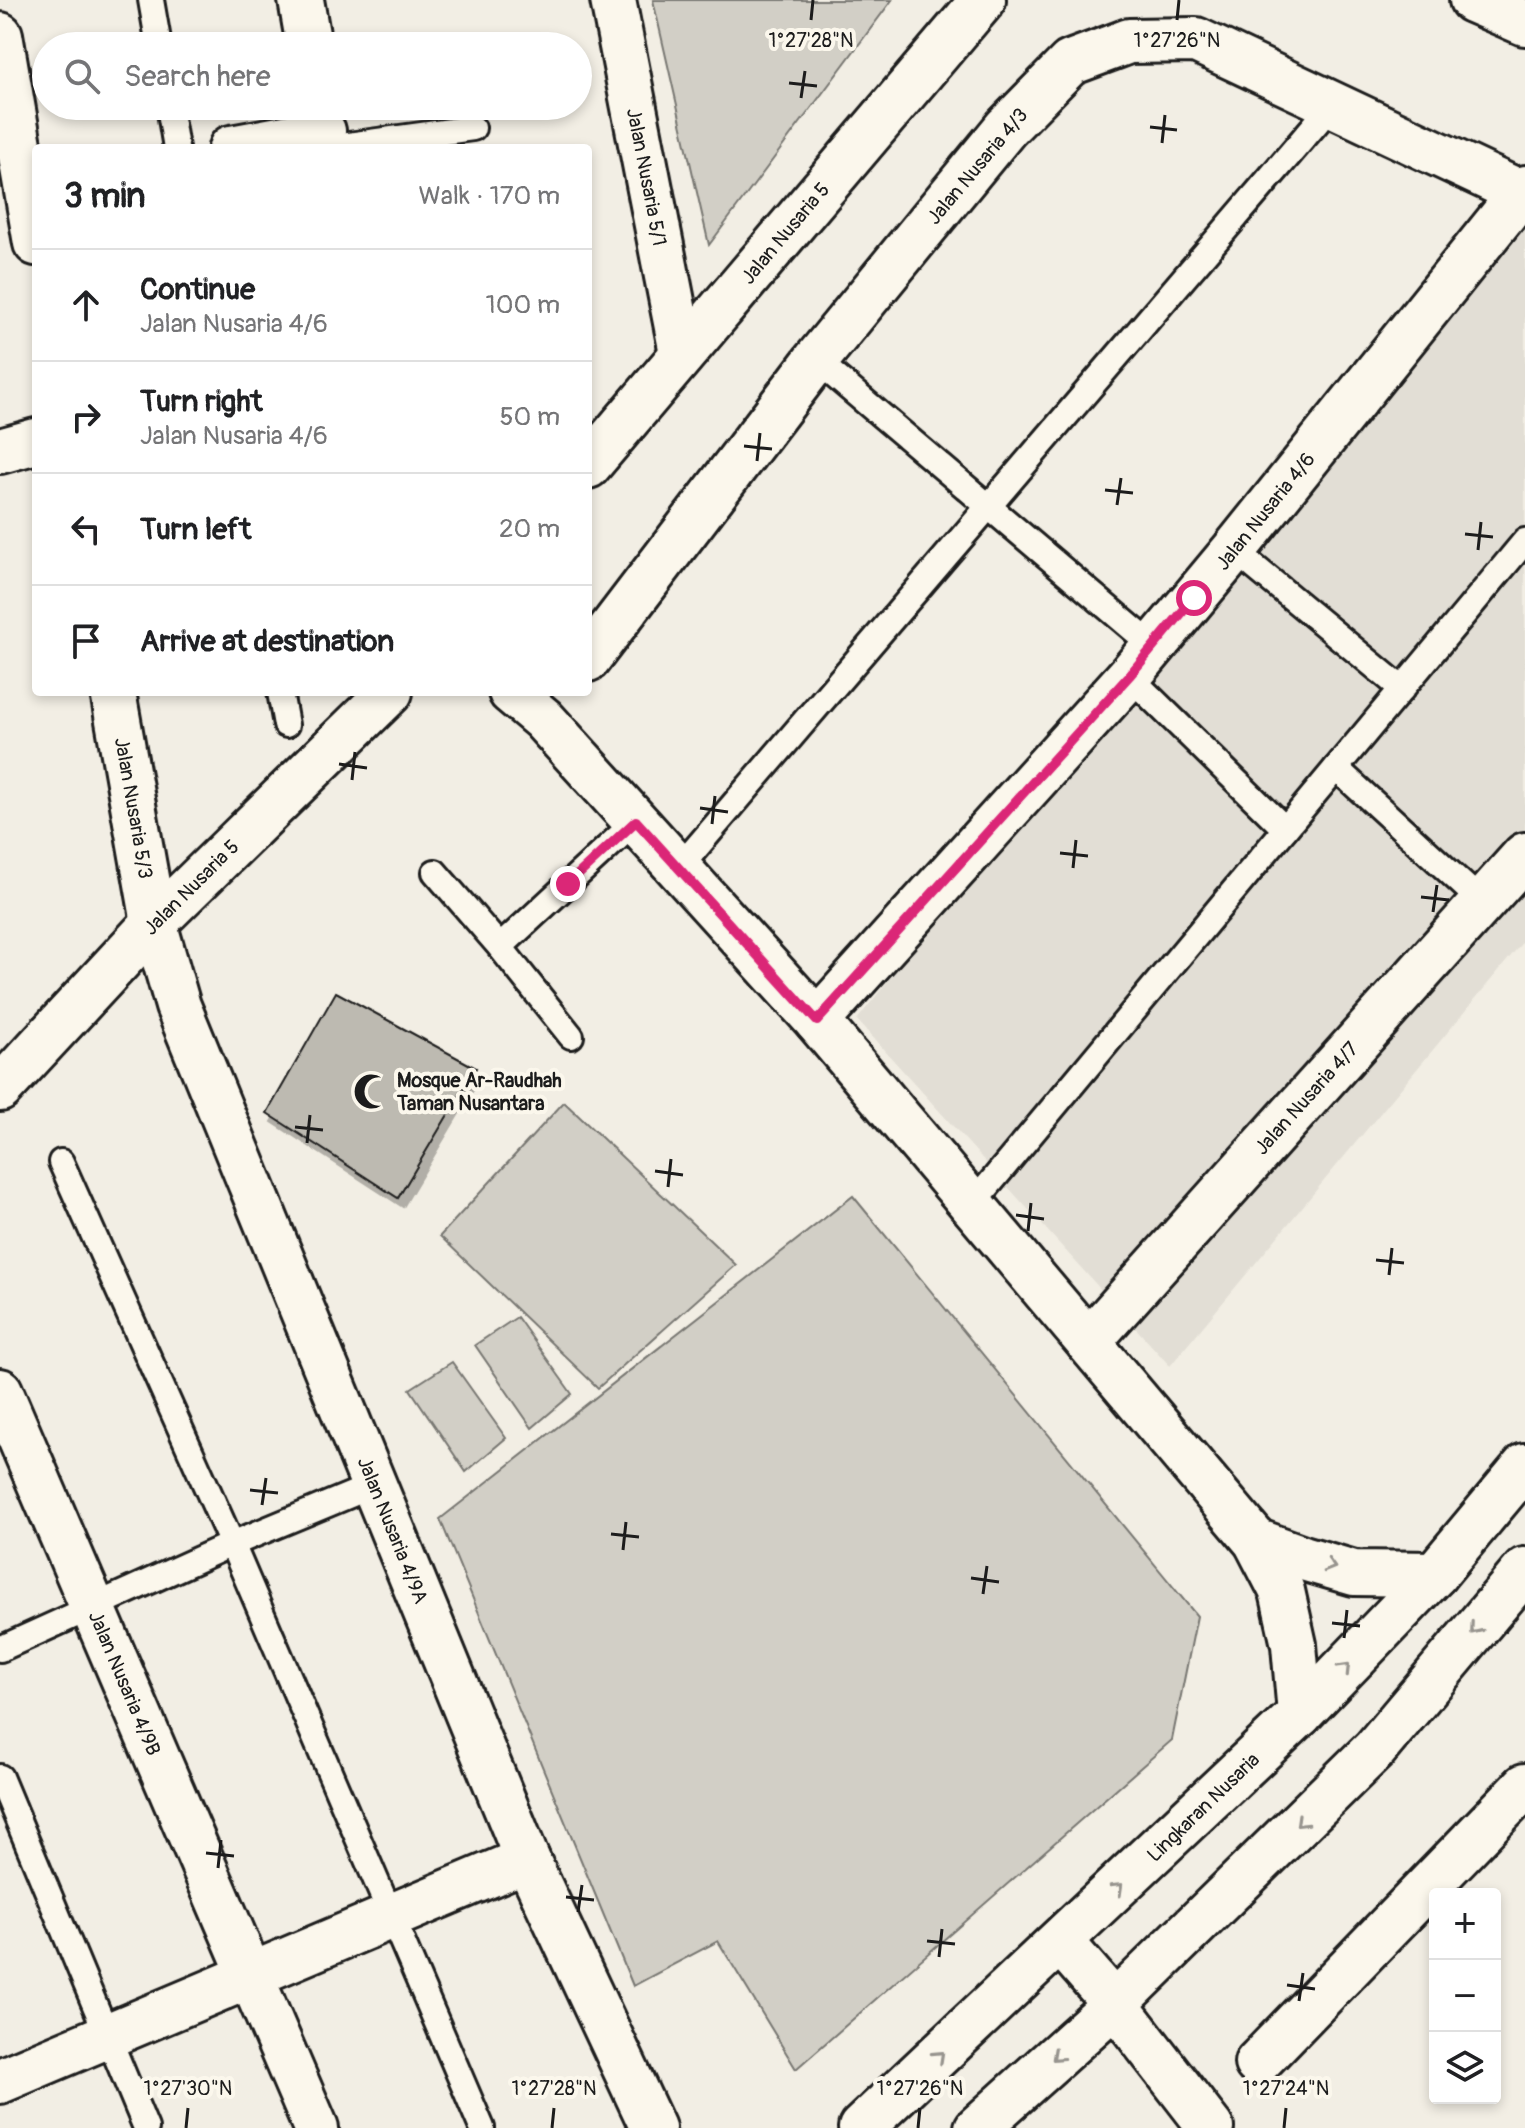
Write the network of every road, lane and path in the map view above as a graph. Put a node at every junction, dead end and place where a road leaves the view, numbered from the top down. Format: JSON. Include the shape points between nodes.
{"nodes":[{"id":1,"x":151,"y":0,"type":"edge"},
{"id":2,"x":301,"y":0,"type":"edge"},
{"id":3,"x":613,"y":0,"type":"edge"},
{"id":4,"x":983,"y":0,"type":"edge"},
{"id":5,"x":1472,"y":0,"type":"edge"},
{"id":6,"x":1525,"y":23,"type":"edge"},
{"id":7,"x":157,"y":32,"type":"edge"},
{"id":8,"x":307,"y":32,"type":"edge"},
{"id":9,"x":0,"y":35,"type":"edge"},
{"id":10,"x":1332,"y":105,"type":"junction"},
{"id":11,"x":171,"y":120,"type":"edge"},
{"id":12,"x":473,"y":128,"type":"dead end"},
{"id":13,"x":324,"y":133,"type":"edge"},
{"id":14,"x":175,"y":144,"type":"edge"},
{"id":15,"x":256,"y":144,"type":"edge"},
{"id":16,"x":31,"y":187,"type":"edge"},
{"id":17,"x":1524,"y":192,"type":"edge"},
{"id":18,"x":682,"y":353,"type":"junction"},
{"id":19,"x":816,"y":360,"type":"junction"},
{"id":20,"x":32,"y":442,"type":"edge"},
{"id":21,"x":0,"y":451,"type":"edge"},
{"id":22,"x":592,"y":461,"type":"edge"},
{"id":23,"x":989,"y":506,"type":"junction"},
{"id":24,"x":1525,"y":541,"type":"edge"},
{"id":25,"x":1234,"y":550,"type":"junction"},
{"id":26,"x":592,"y":654,"type":"edge"},
{"id":27,"x":1141,"y":661,"type":"junction"},
{"id":28,"x":1402,"y":689,"type":"junction"},
{"id":29,"x":114,"y":696,"type":"edge"},
{"id":30,"x":281,"y":696,"type":"edge"},
{"id":31,"x":386,"y":696,"type":"edge"},
{"id":32,"x":539,"y":701,"type":"edge"},
{"id":33,"x":286,"y":725,"type":"dead end"},
{"id":34,"x":1336,"y":768,"type":"junction"},
{"id":35,"x":636,"y":821,"type":"junction"},
{"id":36,"x":1285,"y":829,"type":"junction"},
{"id":37,"x":1525,"y":855,"type":"edge"},
{"id":38,"x":679,"y":868,"type":"junction"},
{"id":39,"x":435,"y":872,"type":"dead end"},
{"id":40,"x":1482,"y":902,"type":"junction"},
{"id":41,"x":154,"y":923,"type":"junction"},
{"id":42,"x":500,"y":947,"type":"junction"},
{"id":43,"x":817,"y":1021,"type":"junction"},
{"id":44,"x":571,"y":1036,"type":"dead end"},
{"id":45,"x":0,"y":1089,"type":"edge"},
{"id":46,"x":61,"y":1162,"type":"dead end"},
{"id":47,"x":972,"y":1205,"type":"junction"},
{"id":48,"x":1088,"y":1342,"type":"junction"},
{"id":49,"x":0,"y":1391,"type":"edge"},
{"id":50,"x":1525,"y":1466,"type":"edge"},
{"id":51,"x":374,"y":1485,"type":"junction"},
{"id":52,"x":1256,"y":1541,"type":"junction"},
{"id":53,"x":232,"y":1544,"type":"junction"},
{"id":54,"x":1525,"y":1570,"type":"edge"},
{"id":55,"x":1435,"y":1574,"type":"junction"},
{"id":56,"x":93,"y":1609,"type":"junction"},
{"id":57,"x":0,"y":1649,"type":"edge"},
{"id":58,"x":1300,"y":1714,"type":"junction"},
{"id":59,"x":0,"y":1777,"type":"edge"},
{"id":60,"x":1525,"y":1786,"type":"edge"},
{"id":61,"x":527,"y":1859,"type":"junction"},
{"id":62,"x":390,"y":1917,"type":"junction"},
{"id":63,"x":1061,"y":1942,"type":"junction"},
{"id":64,"x":251,"y":1975,"type":"junction"},
{"id":65,"x":1115,"y":2004,"type":"junction"},
{"id":66,"x":107,"y":2035,"type":"junction"},
{"id":67,"x":1257,"y":2063,"type":"dead end"},
{"id":68,"x":0,"y":2081,"type":"edge"},
{"id":69,"x":146,"y":2128,"type":"edge"},
{"id":70,"x":316,"y":2128,"type":"edge"},
{"id":71,"x":482,"y":2128,"type":"edge"},
{"id":72,"x":653,"y":2128,"type":"edge"},
{"id":73,"x":861,"y":2128,"type":"edge"},
{"id":74,"x":977,"y":2128,"type":"edge"},
{"id":75,"x":1211,"y":2128,"type":"edge"}],
"edges":[{"from":1,"to":7,"type":"lane"},
{"from":2,"to":8,"type":"street"},
{"from":3,"to":18,"type":"street","name":"Jalan Nusaria 5/1"},
{"from":4,"to":18,"type":"street","name":"Jalan Nusaria 5"},
{"from":5,"to":6,"type":"street"},
{"from":9,"to":16,"type":"street"},
{"from":10,"to":17,"type":"street","name":"Jalan Nusaria 4/3"},
{"from":10,"to":19,"type":"street","name":"Jalan Nusaria 4/3","via":[[1196,40],[1129,41],[1070,63],[1006,128]]},
{"from":10,"to":23,"type":"lane"},
{"from":11,"to":14,"type":"lane"},
{"from":12,"to":13,"type":"lane"},
{"from":13,"to":15,"type":"street"},
{"from":17,"to":25,"type":"street","name":"Jalan Nusaria 4/6"},
{"from":18,"to":22,"type":"street","name":"Jalan Nusaria 5"},
{"from":19,"to":23,"type":"lane"},
{"from":19,"to":26,"type":"street","name":"Jalan Nusaria 4/3"},
{"from":20,"to":21,"type":"street"},
{"from":23,"to":27,"type":"lane"},
{"from":23,"to":38,"type":"lane"},
{"from":24,"to":28,"type":"lane"},
{"from":25,"to":27,"type":"street","name":"Jalan Nusaria 4/6"},
{"from":25,"to":28,"type":"lane"},
{"from":27,"to":36,"type":"lane"},
{"from":27,"to":43,"type":"street","name":"Jalan Nusaria 4/6"},
{"from":28,"to":34,"type":"lane"},
{"from":29,"to":41,"type":"street","name":"Jalan Nusaria 5/3"},
{"from":30,"to":33,"type":"lane"},
{"from":31,"to":41,"type":"street","name":"Jalan Nusaria 5"},
{"from":32,"to":35,"type":"street"},
{"from":34,"to":36,"type":"lane"},
{"from":34,"to":40,"type":"lane"},
{"from":35,"to":38,"type":"street"},
{"from":35,"to":42,"type":"lane"},
{"from":36,"to":47,"type":"lane"},
{"from":37,"to":40,"type":"street","name":"Jalan Nusaria 4/7"},
{"from":38,"to":43,"type":"street"},
{"from":39,"to":42,"type":"lane"},
{"from":40,"to":48,"type":"street","name":"Jalan Nusaria 4/7"},
{"from":41,"to":45,"type":"street","name":"Jalan Nusaria 5"},
{"from":41,"to":51,"type":"street","name":"Jalan Nusaria 4/9A","via":[[178,1006]]},
{"from":42,"to":44,"type":"lane"},
{"from":43,"to":47,"type":"street"},
{"from":46,"to":53,"type":"lane"},
{"from":47,"to":48,"type":"street"},
{"from":48,"to":52,"type":"street"},
{"from":49,"to":56,"type":"street","name":"Jalan Nusaria 4/9B"},
{"from":50,"to":55,"type":"street","name":"Lingkaran Nusaria"},
{"from":51,"to":53,"type":"lane"},
{"from":51,"to":61,"type":"street","name":"Jalan Nusaria 4/9A"},
{"from":52,"to":55,"type":"street","one_way":true,"via":[[1354,1573]]},
{"from":52,"to":58,"type":"street","via":[[1282,1591],[1294,1645]]},
{"from":53,"to":56,"type":"lane"},
{"from":53,"to":62,"type":"lane"},
{"from":54,"to":65,"type":"street","one_way":true,"via":[[1375,1749]]},
{"from":58,"to":55,"type":"street","name":"Lingkaran Nusaria","one_way":true},
{"from":56,"to":57,"type":"lane"},
{"from":56,"to":64,"type":"street","name":"Jalan Nusaria 4/9B"},
{"from":63,"to":58,"type":"street","name":"Lingkaran Nusaria","one_way":true},
{"from":59,"to":66,"type":"lane"},
{"from":60,"to":67,"type":"street"},
{"from":61,"to":62,"type":"street"},
{"from":61,"to":72,"type":"street","name":"Jalan Nusaria 4/9A"},
{"from":62,"to":64,"type":"street"},
{"from":62,"to":71,"type":"lane"},
{"from":63,"to":65,"type":"street"},
{"from":73,"to":63,"type":"street","name":"Lingkaran Nusaria","one_way":true},
{"from":64,"to":66,"type":"street"},
{"from":64,"to":70,"type":"street","name":"Jalan Nusaria 4/9B"},
{"from":65,"to":74,"type":"street","one_way":true},
{"from":65,"to":75,"type":"street"},
{"from":66,"to":68,"type":"street"},
{"from":66,"to":69,"type":"lane"}]}
